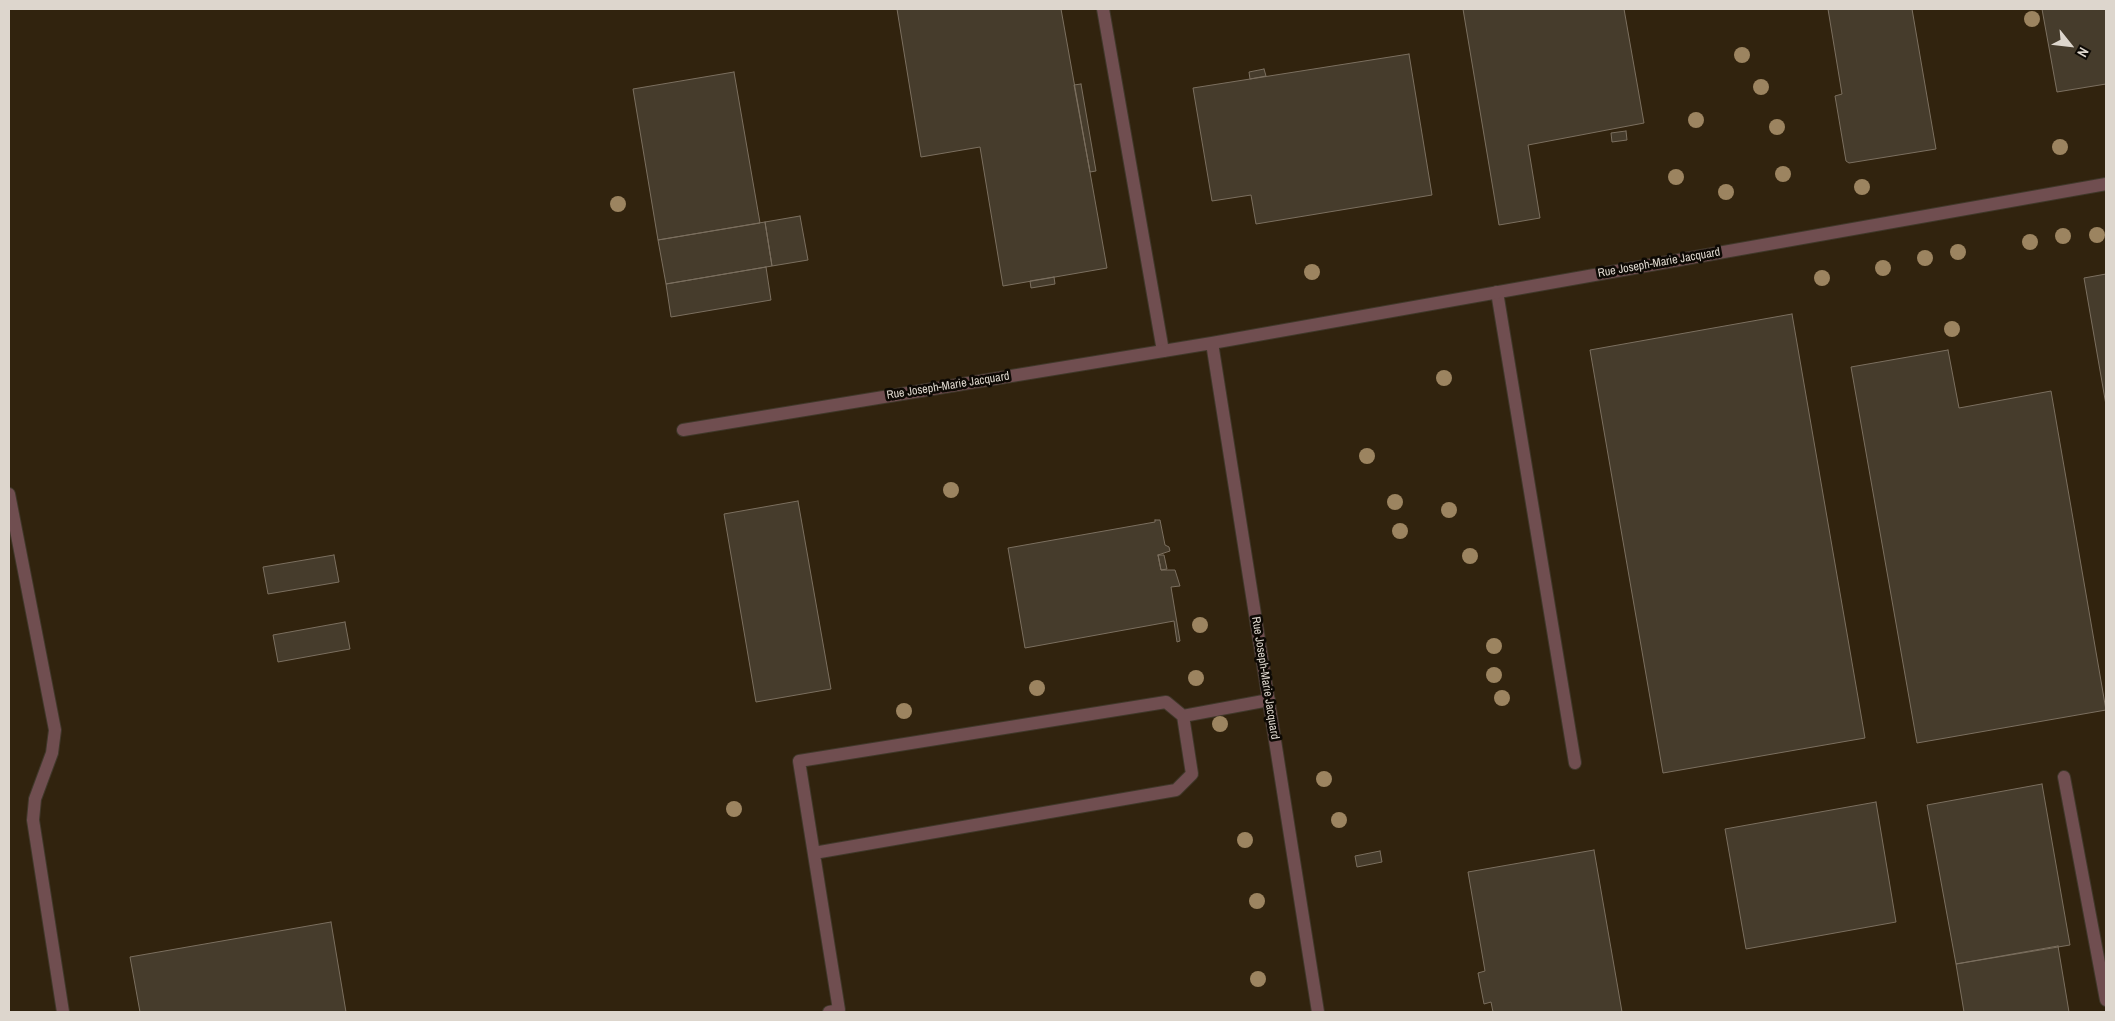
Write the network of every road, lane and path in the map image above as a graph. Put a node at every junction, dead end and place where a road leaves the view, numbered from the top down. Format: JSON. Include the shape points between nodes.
{"nodes":[{"id":1,"x":1103,"y":9,"type":"edge"},
{"id":2,"x":2106,"y":184,"type":"edge"},
{"id":3,"x":1497,"y":292,"type":"junction"},
{"id":4,"x":1212,"y":343,"type":"junction"},
{"id":5,"x":1163,"y":351,"type":"junction"},
{"id":6,"x":683,"y":430,"type":"dead end"},
{"id":7,"x":9,"y":494,"type":"edge"},
{"id":8,"x":1269,"y":700,"type":"junction"},
{"id":9,"x":1183,"y":716,"type":"junction"},
{"id":10,"x":1575,"y":763,"type":"dead end"},
{"id":11,"x":2064,"y":777,"type":"dead end"},
{"id":12,"x":814,"y":853,"type":"junction"},
{"id":13,"x":2106,"y":1000,"type":"edge"},
{"id":14,"x":63,"y":1012,"type":"edge"},
{"id":15,"x":829,"y":1012,"type":"edge"},
{"id":16,"x":1318,"y":1012,"type":"edge"}],
"edges":[{"from":1,"to":5,"type":"street"},
{"from":2,"to":3,"type":"street","name":"Rue Joseph-Marie Jacquard"},
{"from":3,"to":4,"type":"street","name":"Rue Joseph-Marie Jacquard"},
{"from":3,"to":10,"type":"street"},
{"from":4,"to":5,"type":"street","name":"Rue Joseph-Marie Jacquard"},
{"from":4,"to":8,"type":"street","name":"Rue Joseph-Marie Jacquard"},
{"from":5,"to":6,"type":"street","name":"Rue Joseph-Marie Jacquard"},
{"from":7,"to":14,"type":"street","via":[[55,730],[52,753],[35,798],[33,820]]},
{"from":8,"to":9,"type":"street"},
{"from":8,"to":16,"type":"street","name":"Rue Joseph-Marie Jacquard"},
{"from":9,"to":12,"type":"street","via":[[1192,774],[1176,790]]},
{"from":9,"to":12,"type":"street","via":[[1166,702],[799,761]]},
{"from":11,"to":13,"type":"street"},
{"from":12,"to":15,"type":"street","via":[[839,1010]]}]}
